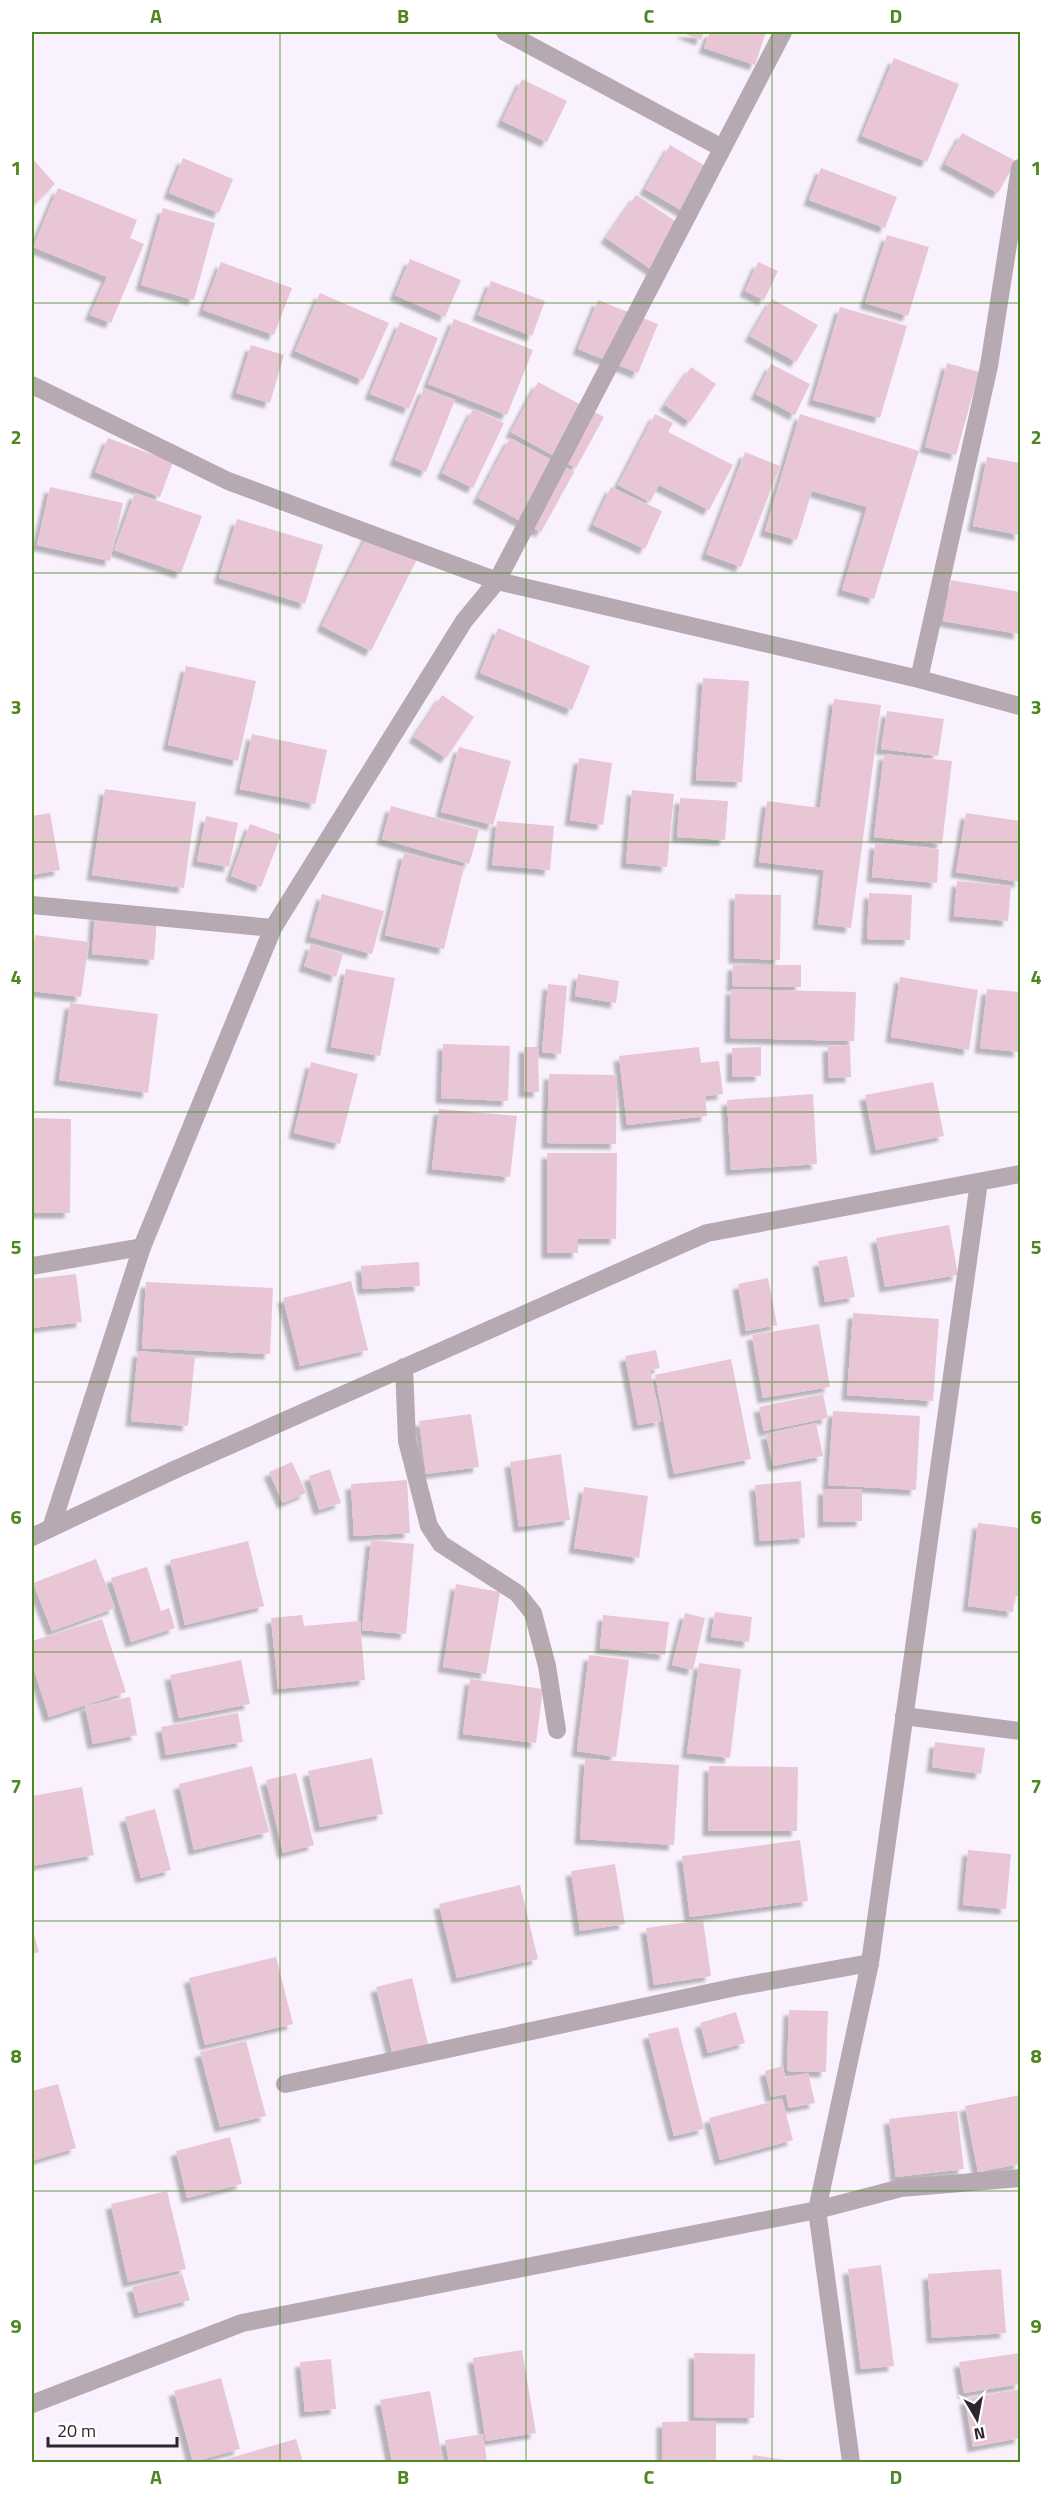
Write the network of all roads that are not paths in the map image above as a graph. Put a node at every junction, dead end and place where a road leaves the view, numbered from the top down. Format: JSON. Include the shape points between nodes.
{"nodes":[{"id":1,"x":505,"y":32,"type":"edge"},
{"id":2,"x":783,"y":32,"type":"edge"},
{"id":3,"x":722,"y":148,"type":"junction"},
{"id":4,"x":1020,"y":168,"type":"edge"},
{"id":5,"x":32,"y":385,"type":"edge"},
{"id":6,"x":497,"y":581,"type":"junction"},
{"id":7,"x":919,"y":679,"type":"junction"},
{"id":8,"x":1020,"y":706,"type":"edge"},
{"id":9,"x":32,"y":904,"type":"edge"},
{"id":10,"x":273,"y":928,"type":"junction"},
{"id":11,"x":1020,"y":1174,"type":"edge"},
{"id":12,"x":979,"y":1182,"type":"junction"},
{"id":13,"x":142,"y":1247,"type":"junction"},
{"id":14,"x":32,"y":1266,"type":"edge"},
{"id":15,"x":404,"y":1367,"type":"junction"},
{"id":16,"x":51,"y":1528,"type":"junction"},
{"id":17,"x":32,"y":1538,"type":"edge"},
{"id":18,"x":904,"y":1716,"type":"junction"},
{"id":19,"x":557,"y":1730,"type":"dead end"},
{"id":20,"x":1020,"y":1731,"type":"edge"},
{"id":21,"x":870,"y":1963,"type":"junction"},
{"id":22,"x":285,"y":2084,"type":"dead end"},
{"id":23,"x":1020,"y":2178,"type":"edge"},
{"id":24,"x":817,"y":2210,"type":"junction"},
{"id":25,"x":32,"y":2404,"type":"edge"},
{"id":26,"x":851,"y":2463,"type":"edge"}],
"edges":[{"from":1,"to":3,"type":"street"},
{"from":2,"to":3,"type":"street"},
{"from":3,"to":6,"type":"street"},
{"from":4,"to":7,"type":"street","via":[[989,366]]},
{"from":5,"to":6,"type":"street","via":[[228,481]]},
{"from":6,"to":7,"type":"street"},
{"from":6,"to":10,"type":"street","via":[[464,621]]},
{"from":7,"to":8,"type":"street"},
{"from":9,"to":10,"type":"street"},
{"from":10,"to":13,"type":"street"},
{"from":11,"to":12,"type":"street"},
{"from":12,"to":15,"type":"street","via":[[707,1233]]},
{"from":12,"to":18,"type":"street"},
{"from":13,"to":14,"type":"street"},
{"from":13,"to":16,"type":"street"},
{"from":15,"to":16,"type":"street"},
{"from":15,"to":19,"type":"street","via":[[407,1441],[429,1526],[441,1544],[517,1593],[533,1613],[547,1666]]},
{"from":16,"to":17,"type":"street"},
{"from":18,"to":20,"type":"street"},
{"from":18,"to":21,"type":"street"},
{"from":21,"to":22,"type":"street","via":[[736,1987]]},
{"from":21,"to":24,"type":"street"},
{"from":23,"to":24,"type":"street","via":[[901,2188]]},
{"from":24,"to":25,"type":"street","via":[[242,2322]]},
{"from":24,"to":26,"type":"street"}]}
